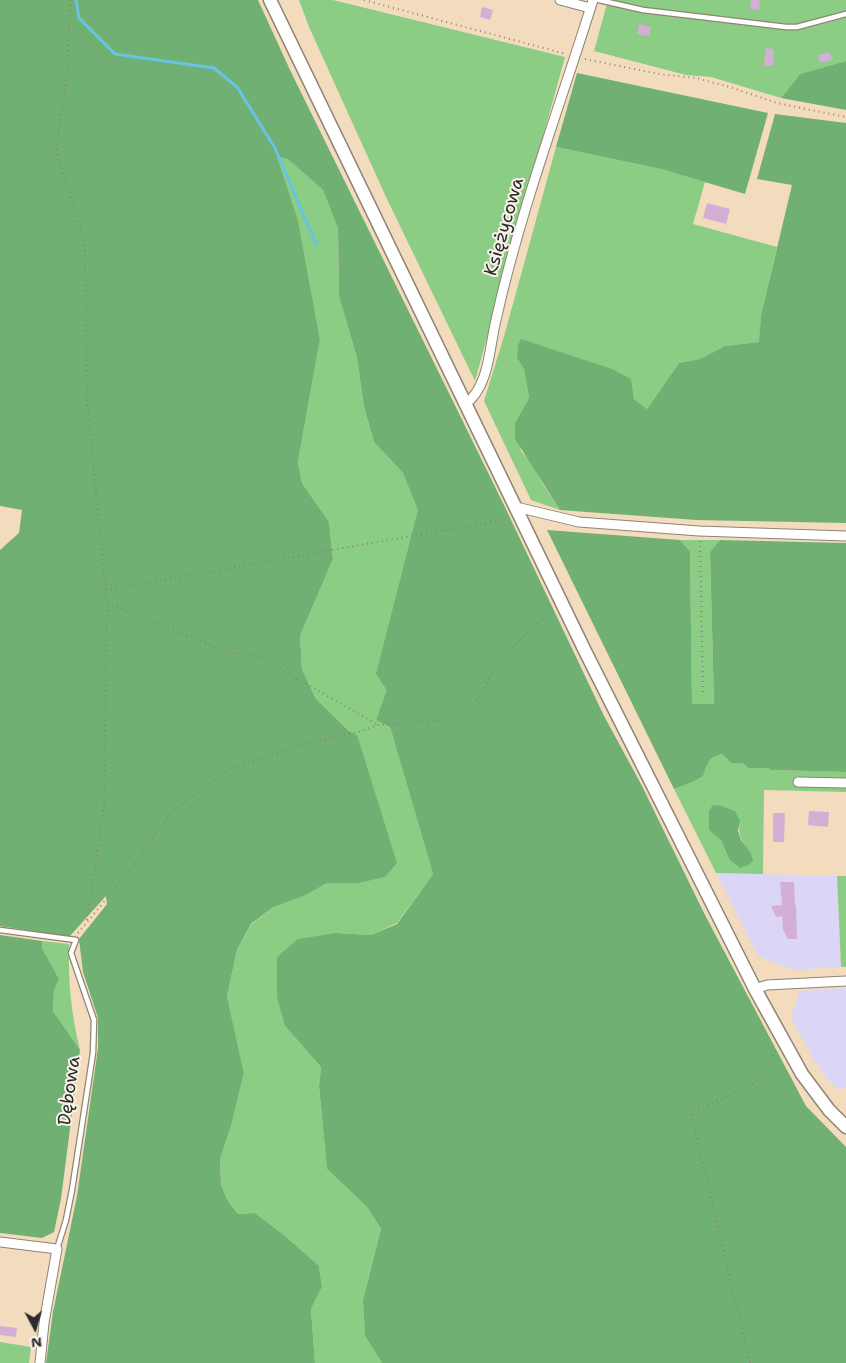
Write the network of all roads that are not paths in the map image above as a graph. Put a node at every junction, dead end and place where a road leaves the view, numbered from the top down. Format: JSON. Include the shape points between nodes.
{"nodes":[{"id":1,"x":270,"y":0,"type":"edge"},
{"id":2,"x":560,"y":0,"type":"edge"},
{"id":3,"x":599,"y":0,"type":"edge"},
{"id":4,"x":591,"y":4,"type":"edge"},
{"id":5,"x":846,"y":14,"type":"edge"},
{"id":6,"x":466,"y":404,"type":"junction"},
{"id":7,"x":516,"y":507,"type":"junction"},
{"id":8,"x":846,"y":536,"type":"edge"},
{"id":9,"x":798,"y":782,"type":"dead end"},
{"id":10,"x":846,"y":783,"type":"edge"},
{"id":11,"x":0,"y":930,"type":"edge"},
{"id":12,"x":846,"y":981,"type":"edge"},
{"id":13,"x":755,"y":989,"type":"junction"},
{"id":14,"x":846,"y":1127,"type":"edge"},
{"id":15,"x":0,"y":1242,"type":"edge"},
{"id":16,"x":57,"y":1249,"type":"junction"},
{"id":17,"x":40,"y":1363,"type":"edge"}],
"edges":[{"from":1,"to":6,"type":"street"},
{"from":2,"to":4,"type":"street"},
{"from":3,"to":5,"type":"lane","via":[[643,10],[786,27]]},
{"from":4,"to":6,"type":"street","name":"Księżycowa","via":[[519,227],[483,378],[476,396]]},
{"from":6,"to":7,"type":"street"},
{"from":7,"to":8,"type":"street","via":[[580,522],[700,531]]},
{"from":7,"to":13,"type":"street"},
{"from":9,"to":10,"type":"street"},
{"from":11,"to":16,"type":"lane","name":"Dębowa","via":[[76,940],[71,953],[94,1020],[93,1053],[72,1190]]},
{"from":12,"to":13,"type":"street","via":[[767,985]]},
{"from":13,"to":14,"type":"street","via":[[802,1074]]},
{"from":15,"to":16,"type":"street"},
{"from":16,"to":17,"type":"street","name":"Dębowa"}]}
